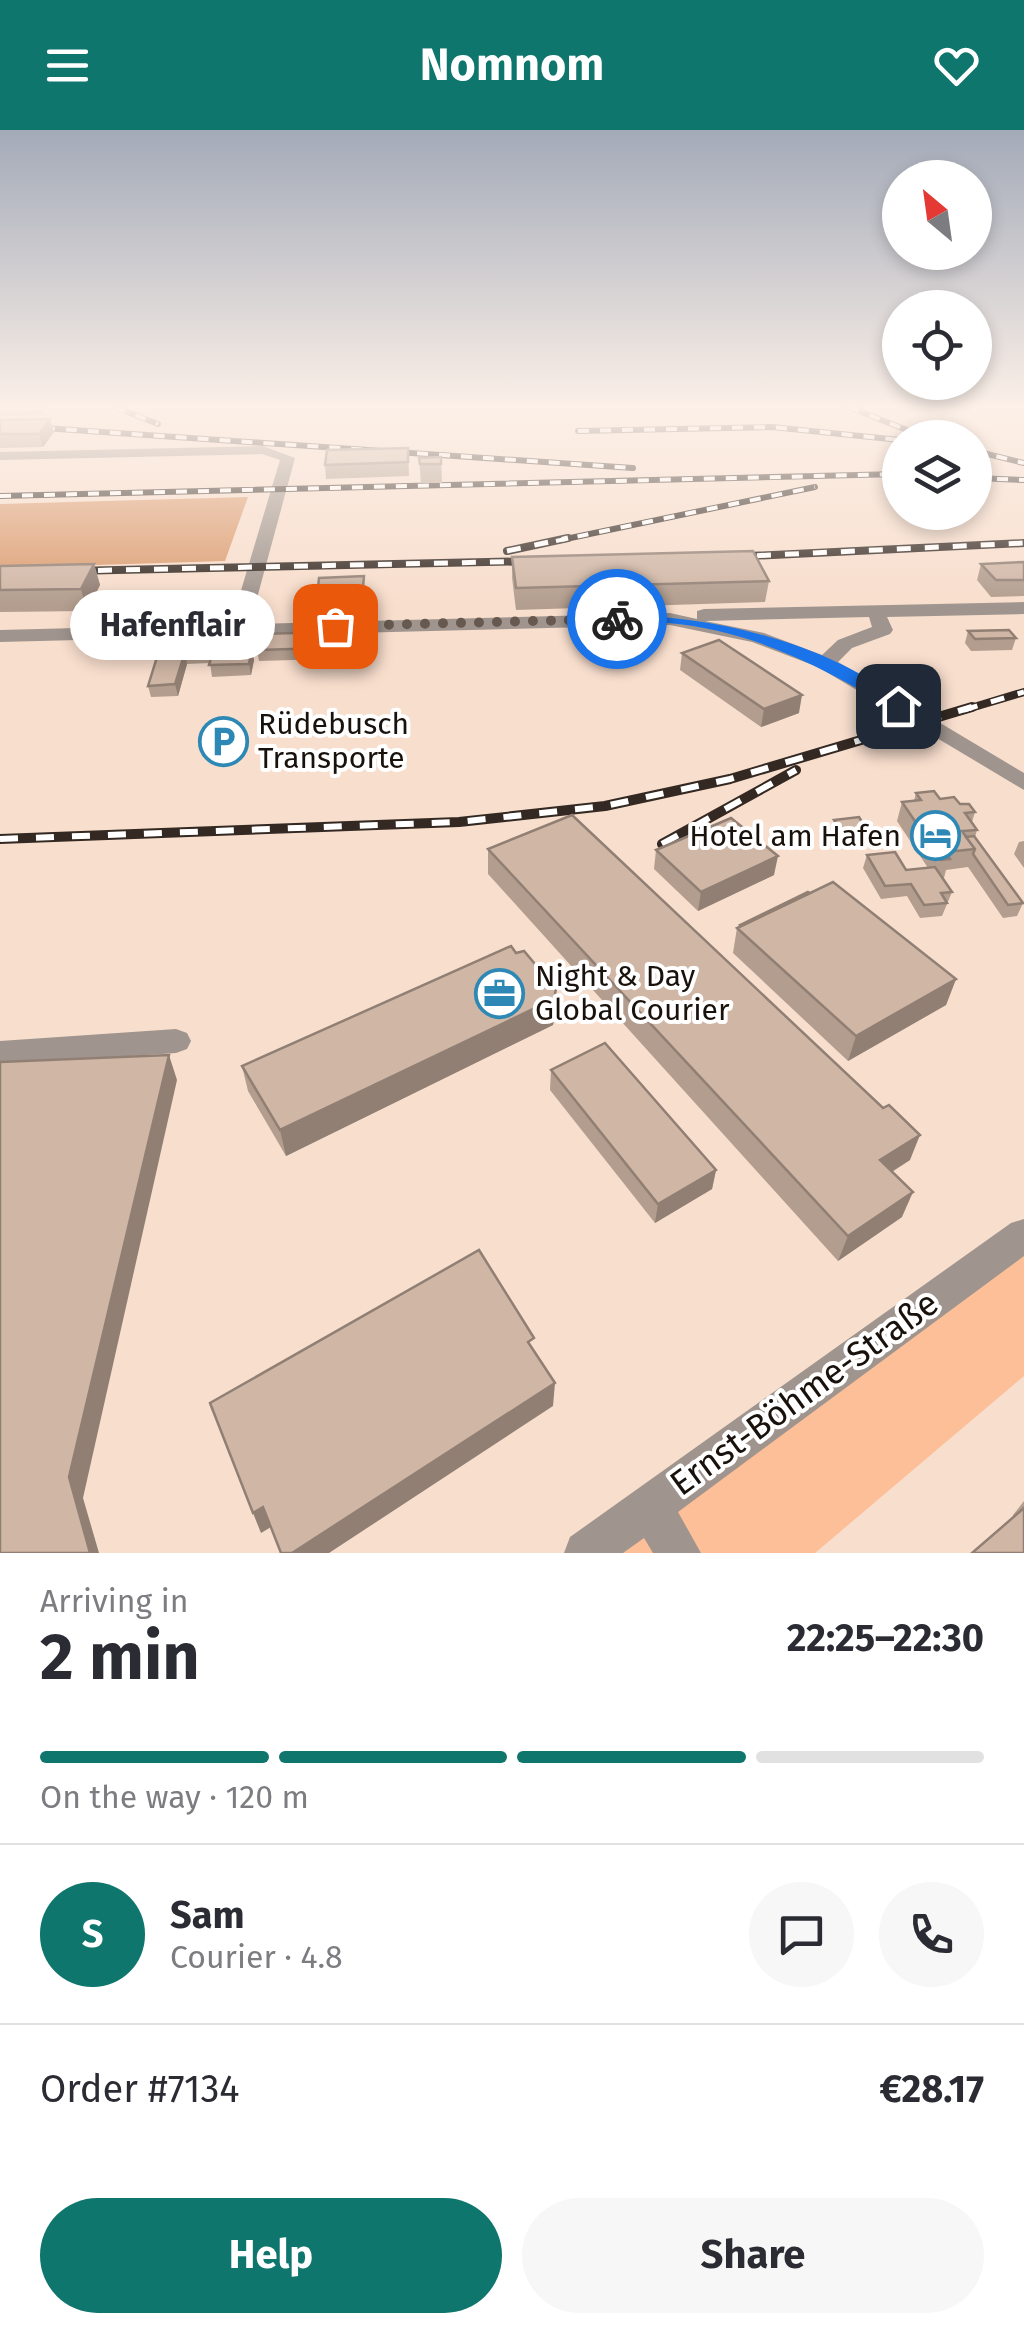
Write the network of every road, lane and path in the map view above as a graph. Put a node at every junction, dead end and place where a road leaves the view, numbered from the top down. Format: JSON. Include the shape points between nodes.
{"nodes":[{"id":1,"x":284,"y":473,"type":"edge"},
{"id":2,"x":1024,"y":608,"type":"edge"},
{"id":3,"x":778,"y":613,"type":"junction"},
{"id":4,"x":670,"y":619,"type":"junction"},
{"id":5,"x":880,"y":622,"type":"junction"},
{"id":6,"x":239,"y":629,"type":"junction"},
{"id":7,"x":0,"y":636,"type":"edge"},
{"id":8,"x":757,"y":638,"type":"junction"},
{"id":9,"x":825,"y":663,"type":"junction"},
{"id":10,"x":1024,"y":783,"type":"edge"},
{"id":11,"x":176,"y":1040,"type":"dead end"},
{"id":12,"x":0,"y":1052,"type":"edge"},
{"id":13,"x":1024,"y":1235,"type":"edge"},
{"id":14,"x":648,"y":1506,"type":"junction"},
{"id":15,"x":586,"y":1553,"type":"edge"},
{"id":16,"x":679,"y":1553,"type":"edge"}],
"edges":[{"from":1,"to":6,"type":"street"},
{"from":2,"to":5,"type":"street"},
{"from":3,"to":4,"type":"street"},
{"from":3,"to":5,"type":"street"},
{"from":3,"to":8,"type":"street"},
{"from":4,"to":6,"type":"street"},
{"from":4,"to":8,"type":"street"},
{"from":5,"to":9,"type":"street"},
{"from":6,"to":7,"type":"street"},
{"from":8,"to":9,"type":"street"},
{"from":9,"to":10,"type":"street"},
{"from":11,"to":12,"type":"street"},
{"from":13,"to":14,"type":"street","name":"Ernst-Böhme-Straße"},
{"from":14,"to":15,"type":"street","name":"Ernst-Böhme-Straße"},
{"from":14,"to":16,"type":"street"}]}
